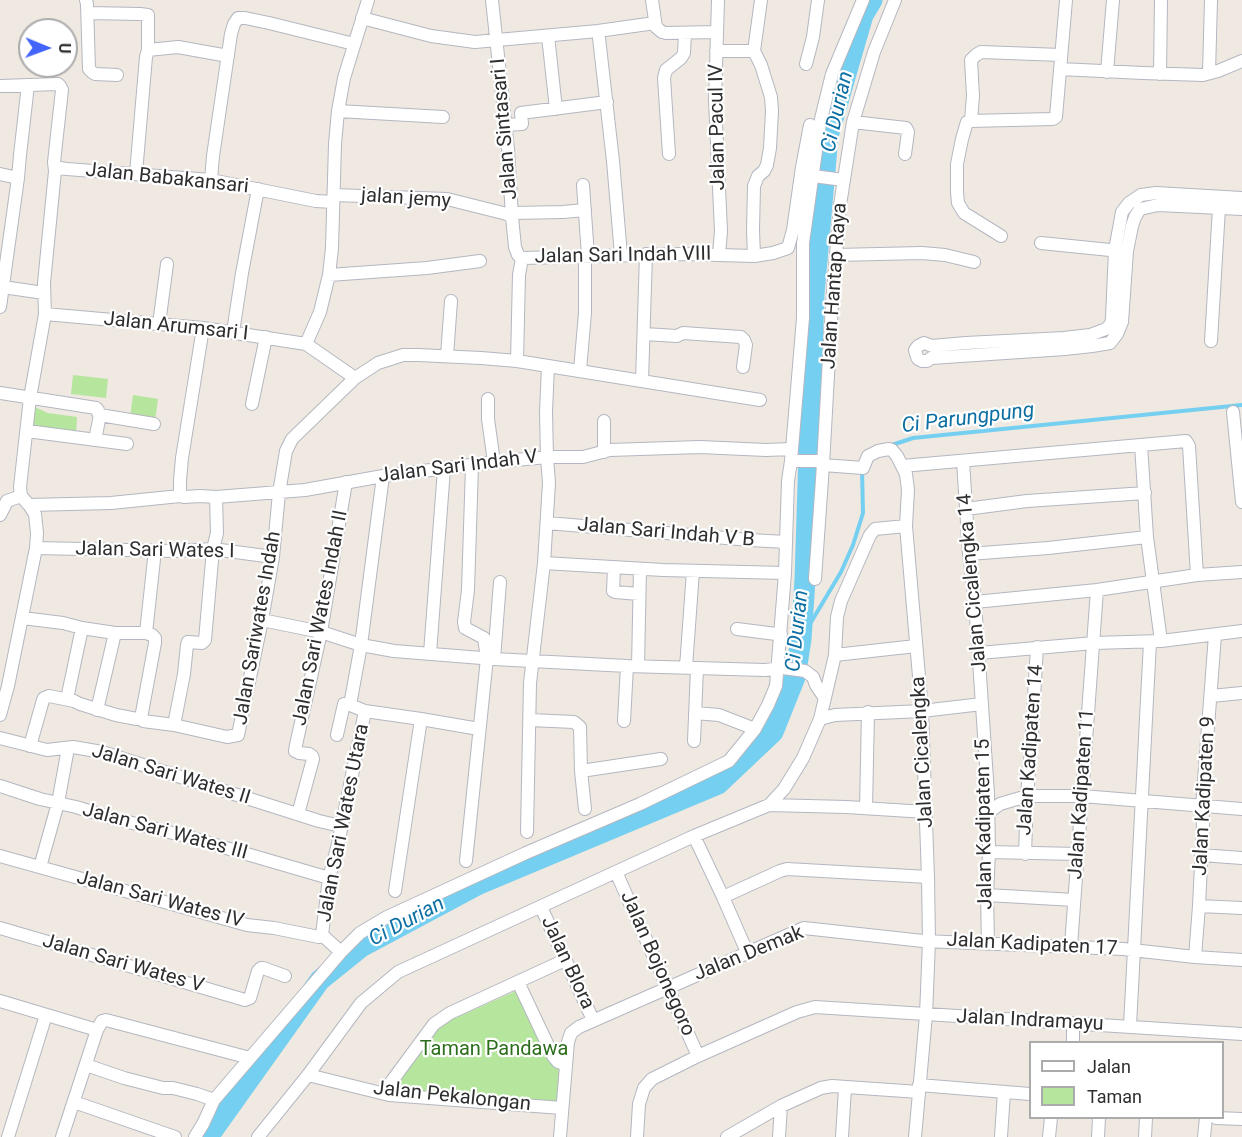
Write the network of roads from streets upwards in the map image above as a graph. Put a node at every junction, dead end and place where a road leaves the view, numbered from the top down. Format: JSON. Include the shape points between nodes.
{"nodes":[{"id":1,"x":368,"y":0,"type":"edge"},
{"id":2,"x":492,"y":0,"type":"edge"},
{"id":3,"x":652,"y":0,"type":"edge"},
{"id":4,"x":718,"y":0,"type":"edge"},
{"id":5,"x":761,"y":0,"type":"edge"},
{"id":6,"x":818,"y":0,"type":"edge"},
{"id":7,"x":863,"y":0,"type":"edge"},
{"id":8,"x":895,"y":0,"type":"edge"},
{"id":9,"x":1066,"y":0,"type":"edge"},
{"id":10,"x":1113,"y":0,"type":"edge"},
{"id":11,"x":1161,"y":0,"type":"edge"},
{"id":12,"x":1211,"y":0,"type":"edge"},
{"id":13,"x":87,"y":6,"type":"edge"},
{"id":14,"x":362,"y":18,"type":"junction"},
{"id":15,"x":655,"y":23,"type":"junction"},
{"id":16,"x":716,"y":32,"type":"junction"},
{"id":17,"x":685,"y":33,"type":"junction"},
{"id":18,"x":548,"y":36,"type":"junction"},
{"id":19,"x":599,"y":38,"type":"dead end"},
{"id":20,"x":497,"y":41,"type":"junction"},
{"id":21,"x":354,"y":44,"type":"junction"},
{"id":22,"x":148,"y":50,"type":"junction"},
{"id":23,"x":716,"y":51,"type":"junction"},
{"id":24,"x":754,"y":51,"type":"junction"},
{"id":25,"x":1061,"y":55,"type":"junction"},
{"id":26,"x":228,"y":56,"type":"junction"},
{"id":27,"x":1242,"y":61,"type":"edge"},
{"id":28,"x":806,"y":64,"type":"dead end"},
{"id":29,"x":1060,"y":69,"type":"junction"},
{"id":30,"x":1107,"y":72,"type":"junction"},
{"id":31,"x":1160,"y":74,"type":"junction"},
{"id":32,"x":1209,"y":74,"type":"junction"},
{"id":33,"x":117,"y":75,"type":"dead end"},
{"id":34,"x":28,"y":85,"type":"junction"},
{"id":35,"x":0,"y":86,"type":"edge"},
{"id":36,"x":607,"y":102,"type":"junction"},
{"id":37,"x":556,"y":109,"type":"junction"},
{"id":38,"x":338,"y":111,"type":"junction"},
{"id":39,"x":443,"y":117,"type":"dead end"},
{"id":40,"x":971,"y":120,"type":"junction"},
{"id":41,"x":853,"y":122,"type":"junction"},
{"id":42,"x":506,"y":125,"type":"junction"},
{"id":43,"x":810,"y":125,"type":"dead end"},
{"id":44,"x":669,"y":154,"type":"dead end"},
{"id":45,"x":905,"y":154,"type":"dead end"},
{"id":46,"x":55,"y":171,"type":"junction"},
{"id":47,"x":136,"y":173,"type":"junction"},
{"id":48,"x":0,"y":174,"type":"edge"},
{"id":49,"x":815,"y":176,"type":"junction"},
{"id":50,"x":18,"y":178,"type":"junction"},
{"id":51,"x":210,"y":180,"type":"junction"},
{"id":52,"x":842,"y":180,"type":"junction"},
{"id":53,"x":582,"y":185,"type":"dead end"},
{"id":54,"x":258,"y":189,"type":"junction"},
{"id":55,"x":333,"y":198,"type":"junction"},
{"id":56,"x":1242,"y":198,"type":"edge"},
{"id":57,"x":1219,"y":208,"type":"junction"},
{"id":58,"x":1242,"y":209,"type":"edge"},
{"id":59,"x":585,"y":210,"type":"junction"},
{"id":60,"x":512,"y":215,"type":"junction"},
{"id":61,"x":1001,"y":236,"type":"dead end"},
{"id":62,"x":803,"y":243,"type":"junction"},
{"id":63,"x":1041,"y":243,"type":"dead end"},
{"id":64,"x":788,"y":248,"type":"junction"},
{"id":65,"x":1121,"y":251,"type":"junction"},
{"id":66,"x":646,"y":254,"type":"junction"},
{"id":67,"x":621,"y":255,"type":"junction"},
{"id":68,"x":720,"y":255,"type":"junction"},
{"id":69,"x":836,"y":255,"type":"junction"},
{"id":70,"x":586,"y":256,"type":"junction"},
{"id":71,"x":754,"y":256,"type":"junction"},
{"id":72,"x":522,"y":258,"type":"junction"},
{"id":73,"x":480,"y":261,"type":"dead end"},
{"id":74,"x":974,"y":262,"type":"dead end"},
{"id":75,"x":167,"y":264,"type":"dead end"},
{"id":76,"x":329,"y":275,"type":"junction"},
{"id":77,"x":3,"y":287,"type":"junction"},
{"id":78,"x":44,"y":292,"type":"junction"},
{"id":79,"x":451,"y":301,"type":"dead end"},
{"id":80,"x":0,"y":307,"type":"edge"},
{"id":81,"x":45,"y":314,"type":"junction"},
{"id":82,"x":159,"y":324,"type":"junction"},
{"id":83,"x":203,"y":328,"type":"junction"},
{"id":84,"x":233,"y":332,"type":"junction"},
{"id":85,"x":644,"y":334,"type":"junction"},
{"id":86,"x":266,"y":337,"type":"junction"},
{"id":87,"x":1211,"y":341,"type":"dead end"},
{"id":88,"x":306,"y":344,"type":"junction"},
{"id":89,"x":931,"y":352,"type":"dead end"},
{"id":90,"x":447,"y":356,"type":"junction"},
{"id":91,"x":517,"y":361,"type":"junction"},
{"id":92,"x":548,"y":366,"type":"junction"},
{"id":93,"x":743,"y":368,"type":"dead end"},
{"id":94,"x":580,"y":370,"type":"junction"},
{"id":95,"x":355,"y":378,"type":"junction"},
{"id":96,"x":642,"y":381,"type":"junction"},
{"id":97,"x":0,"y":393,"type":"edge"},
{"id":98,"x":30,"y":398,"type":"junction"},
{"id":99,"x":488,"y":399,"type":"dead end"},
{"id":100,"x":760,"y":400,"type":"dead end"},
{"id":101,"x":252,"y":404,"type":"dead end"},
{"id":102,"x":1233,"y":412,"type":"dead end"},
{"id":103,"x":100,"y":415,"type":"junction"},
{"id":104,"x":604,"y":421,"type":"dead end"},
{"id":105,"x":154,"y":424,"type":"dead end"},
{"id":106,"x":27,"y":431,"type":"junction"},
{"id":107,"x":95,"y":440,"type":"junction"},
{"id":108,"x":127,"y":444,"type":"dead end"},
{"id":109,"x":1141,"y":445,"type":"junction"},
{"id":110,"x":604,"y":453,"type":"junction"},
{"id":111,"x":547,"y":457,"type":"junction"},
{"id":112,"x":793,"y":457,"type":"junction"},
{"id":113,"x":963,"y":461,"type":"junction"},
{"id":114,"x":494,"y":462,"type":"junction"},
{"id":115,"x":820,"y":463,"type":"junction"},
{"id":116,"x":472,"y":466,"type":"junction"},
{"id":117,"x":902,"y":466,"type":"junction"},
{"id":118,"x":444,"y":469,"type":"junction"},
{"id":119,"x":382,"y":476,"type":"junction"},
{"id":120,"x":346,"y":482,"type":"junction"},
{"id":121,"x":279,"y":493,"type":"junction"},
{"id":122,"x":1144,"y":493,"type":"junction"},
{"id":123,"x":180,"y":496,"type":"junction"},
{"id":124,"x":216,"y":497,"type":"junction"},
{"id":125,"x":25,"y":500,"type":"junction"},
{"id":126,"x":1242,"y":502,"type":"edge"},
{"id":127,"x":966,"y":509,"type":"junction"},
{"id":128,"x":0,"y":515,"type":"edge"},
{"id":129,"x":547,"y":523,"type":"junction"},
{"id":130,"x":906,"y":526,"type":"junction"},
{"id":131,"x":1147,"y":537,"type":"junction"},
{"id":132,"x":786,"y":542,"type":"junction"},
{"id":133,"x":36,"y":548,"type":"junction"},
{"id":134,"x":213,"y":549,"type":"junction"},
{"id":135,"x":154,"y":550,"type":"junction"},
{"id":136,"x":969,"y":554,"type":"junction"},
{"id":137,"x":273,"y":556,"type":"junction"},
{"id":138,"x":544,"y":563,"type":"junction"},
{"id":139,"x":614,"y":567,"type":"junction"},
{"id":140,"x":640,"y":569,"type":"junction"},
{"id":141,"x":693,"y":570,"type":"junction"},
{"id":142,"x":1242,"y":572,"type":"edge"},
{"id":143,"x":785,"y":573,"type":"junction"},
{"id":144,"x":1197,"y":575,"type":"junction"},
{"id":145,"x":815,"y":579,"type":"dead end"},
{"id":146,"x":1152,"y":581,"type":"junction"},
{"id":147,"x":500,"y":582,"type":"dead end"},
{"id":148,"x":1097,"y":590,"type":"junction"},
{"id":149,"x":639,"y":594,"type":"junction"},
{"id":150,"x":975,"y":602,"type":"junction"},
{"id":151,"x":22,"y":618,"type":"junction"},
{"id":152,"x":262,"y":620,"type":"junction"},
{"id":153,"x":82,"y":628,"type":"junction"},
{"id":154,"x":737,"y":629,"type":"dead end"},
{"id":155,"x":1242,"y":631,"type":"edge"},
{"id":156,"x":321,"y":632,"type":"junction"},
{"id":157,"x":115,"y":633,"type":"junction"},
{"id":158,"x":146,"y":633,"type":"junction"},
{"id":159,"x":781,"y":634,"type":"junction"},
{"id":160,"x":1215,"y":634,"type":"junction"},
{"id":161,"x":1155,"y":642,"type":"junction"},
{"id":162,"x":1094,"y":643,"type":"junction"},
{"id":163,"x":361,"y":645,"type":"junction"},
{"id":164,"x":916,"y":646,"type":"junction"},
{"id":165,"x":1037,"y":647,"type":"junction"},
{"id":166,"x":430,"y":653,"type":"junction"},
{"id":167,"x":979,"y":653,"type":"junction"},
{"id":168,"x":834,"y":655,"type":"junction"},
{"id":169,"x":490,"y":659,"type":"junction"},
{"id":170,"x":532,"y":660,"type":"junction"},
{"id":171,"x":632,"y":666,"type":"junction"},
{"id":172,"x":691,"y":667,"type":"junction"},
{"id":173,"x":780,"y":668,"type":"junction"},
{"id":174,"x":1242,"y":693,"type":"edge"},
{"id":175,"x":1211,"y":696,"type":"junction"},
{"id":176,"x":824,"y":697,"type":"junction"},
{"id":177,"x":67,"y":699,"type":"junction"},
{"id":178,"x":350,"y":705,"type":"junction"},
{"id":179,"x":982,"y":705,"type":"junction"},
{"id":180,"x":97,"y":710,"type":"junction"},
{"id":181,"x":365,"y":711,"type":"junction"},
{"id":182,"x":922,"y":711,"type":"junction"},
{"id":183,"x":868,"y":712,"type":"junction"},
{"id":184,"x":695,"y":713,"type":"junction"},
{"id":185,"x":0,"y":715,"type":"edge"},
{"id":186,"x":141,"y":718,"type":"junction"},
{"id":187,"x":421,"y":719,"type":"junction"},
{"id":188,"x":820,"y":719,"type":"junction"},
{"id":189,"x":530,"y":720,"type":"junction"},
{"id":190,"x":624,"y":721,"type":"dead end"},
{"id":191,"x":174,"y":725,"type":"junction"},
{"id":192,"x":479,"y":729,"type":"junction"},
{"id":193,"x":755,"y":729,"type":"junction"},
{"id":194,"x":337,"y":735,"type":"dead end"},
{"id":195,"x":0,"y":738,"type":"edge"},
{"id":196,"x":694,"y":741,"type":"dead end"},
{"id":197,"x":30,"y":746,"type":"junction"},
{"id":198,"x":68,"y":748,"type":"junction"},
{"id":199,"x":661,"y":759,"type":"dead end"},
{"id":200,"x":581,"y":771,"type":"junction"},
{"id":201,"x":0,"y":786,"type":"edge"},
{"id":202,"x":1027,"y":796,"type":"junction"},
{"id":203,"x":1082,"y":796,"type":"junction"},
{"id":204,"x":1142,"y":801,"type":"junction"},
{"id":205,"x":58,"y":803,"type":"junction"},
{"id":206,"x":769,"y":805,"type":"junction"},
{"id":207,"x":1202,"y":806,"type":"junction"},
{"id":208,"x":866,"y":808,"type":"junction"},
{"id":209,"x":585,"y":809,"type":"dead end"},
{"id":210,"x":1242,"y":809,"type":"edge"},
{"id":211,"x":926,"y":812,"type":"junction"},
{"id":212,"x":298,"y":813,"type":"junction"},
{"id":213,"x":988,"y":813,"type":"junction"},
{"id":214,"x":341,"y":826,"type":"junction"},
{"id":215,"x":527,"y":832,"type":"dead end"},
{"id":216,"x":694,"y":836,"type":"junction"},
{"id":217,"x":989,"y":852,"type":"junction"},
{"id":218,"x":1025,"y":854,"type":"junction"},
{"id":219,"x":1078,"y":854,"type":"junction"},
{"id":220,"x":1201,"y":855,"type":"junction"},
{"id":221,"x":0,"y":856,"type":"edge"},
{"id":222,"x":1242,"y":858,"type":"edge"},
{"id":223,"x":466,"y":861,"type":"dead end"},
{"id":224,"x":40,"y":867,"type":"junction"},
{"id":225,"x":616,"y":872,"type":"junction"},
{"id":226,"x":928,"y":877,"type":"junction"},
{"id":227,"x":329,"y":878,"type":"junction"},
{"id":228,"x":395,"y":891,"type":"dead end"},
{"id":229,"x":987,"y":895,"type":"junction"},
{"id":230,"x":723,"y":897,"type":"junction"},
{"id":231,"x":1074,"y":900,"type":"junction"},
{"id":232,"x":1199,"y":906,"type":"junction"},
{"id":233,"x":541,"y":907,"type":"junction"},
{"id":234,"x":1242,"y":908,"type":"edge"},
{"id":235,"x":0,"y":928,"type":"edge"},
{"id":236,"x":322,"y":935,"type":"junction"},
{"id":237,"x":929,"y":941,"type":"junction"},
{"id":238,"x":988,"y":944,"type":"junction"},
{"id":239,"x":1071,"y":946,"type":"junction"},
{"id":240,"x":1134,"y":950,"type":"junction"},
{"id":241,"x":341,"y":952,"type":"junction"},
{"id":242,"x":747,"y":952,"type":"junction"},
{"id":243,"x":1194,"y":957,"type":"junction"},
{"id":244,"x":566,"y":960,"type":"junction"},
{"id":245,"x":1242,"y":960,"type":"edge"},
{"id":246,"x":285,"y":976,"type":"dead end"},
{"id":247,"x":518,"y":982,"type":"junction"},
{"id":248,"x":667,"y":987,"type":"junction"},
{"id":249,"x":0,"y":1001,"type":"edge"},
{"id":250,"x":46,"y":1015,"type":"junction"},
{"id":251,"x":926,"y":1015,"type":"junction"},
{"id":252,"x":593,"y":1020,"type":"junction"},
{"id":253,"x":1073,"y":1023,"type":"junction"},
{"id":254,"x":1130,"y":1026,"type":"junction"},
{"id":255,"x":97,"y":1030,"type":"junction"},
{"id":256,"x":1242,"y":1034,"type":"edge"},
{"id":257,"x":1211,"y":1037,"type":"edge"},
{"id":258,"x":1073,"y":1041,"type":"edge"},
{"id":259,"x":698,"y":1056,"type":"junction"},
{"id":260,"x":250,"y":1059,"type":"junction"},
{"id":261,"x":86,"y":1065,"type":"junction"},
{"id":262,"x":566,"y":1065,"type":"junction"},
{"id":263,"x":308,"y":1075,"type":"junction"},
{"id":264,"x":845,"y":1088,"type":"junction"},
{"id":265,"x":919,"y":1088,"type":"junction"},
{"id":266,"x":1004,"y":1092,"type":"junction"},
{"id":267,"x":383,"y":1093,"type":"junction"},
{"id":268,"x":1029,"y":1094,"type":"edge"},
{"id":269,"x":214,"y":1100,"type":"junction"},
{"id":270,"x":74,"y":1102,"type":"junction"},
{"id":271,"x":781,"y":1106,"type":"junction"},
{"id":272,"x":562,"y":1108,"type":"junction"},
{"id":273,"x":1224,"y":1118,"type":"edge"},
{"id":274,"x":1051,"y":1119,"type":"edge"},
{"id":275,"x":1099,"y":1119,"type":"edge"},
{"id":276,"x":1146,"y":1119,"type":"edge"},
{"id":277,"x":1206,"y":1119,"type":"edge"},
{"id":278,"x":1242,"y":1119,"type":"edge"},
{"id":279,"x":8,"y":1137,"type":"edge"},
{"id":280,"x":62,"y":1137,"type":"edge"},
{"id":281,"x":175,"y":1137,"type":"edge"},
{"id":282,"x":195,"y":1137,"type":"edge"},
{"id":283,"x":258,"y":1137,"type":"edge"},
{"id":284,"x":560,"y":1137,"type":"edge"},
{"id":285,"x":637,"y":1137,"type":"edge"},
{"id":286,"x":728,"y":1137,"type":"edge"},
{"id":287,"x":778,"y":1137,"type":"edge"},
{"id":288,"x":842,"y":1137,"type":"edge"},
{"id":289,"x":915,"y":1137,"type":"edge"},
{"id":290,"x":1001,"y":1137,"type":"edge"},
{"id":291,"x":1049,"y":1137,"type":"edge"},
{"id":292,"x":1098,"y":1137,"type":"edge"},
{"id":293,"x":1145,"y":1137,"type":"edge"},
{"id":294,"x":1204,"y":1137,"type":"edge"}],
"edges":[{"from":1,"to":14,"type":"street"},
{"from":2,"to":20,"type":"street"},
{"from":3,"to":15,"type":"street"},
{"from":4,"to":16,"type":"street","name":"Jalan Pacul IV"},
{"from":5,"to":24,"type":"street"},
{"from":6,"to":28,"type":"street"},
{"from":7,"to":49,"type":"street","via":[[832,74],[820,123]]},
{"from":8,"to":41,"type":"street","name":"Jalan Hantap Raya"},
{"from":9,"to":25,"type":"street"},
{"from":10,"to":30,"type":"street"},
{"from":11,"to":31,"type":"street"},
{"from":12,"to":32,"type":"street"},
{"from":13,"to":22,"type":"street","via":[[148,15]]},
{"from":13,"to":33,"type":"street","via":[[89,69],[95,74]]},
{"from":14,"to":20,"type":"street","name":"Jalan Sintasari I","via":[[431,36],[467,42]]},
{"from":14,"to":21,"type":"street"},
{"from":15,"to":17,"type":"street","via":[[662,32]]},
{"from":15,"to":18,"type":"street","name":"Jalan Sintasari I"},
{"from":16,"to":17,"type":"street"},
{"from":16,"to":23,"type":"street","name":"Jalan Pacul IV"},
{"from":17,"to":44,"type":"street","via":[[684,53],[666,70],[664,78]]},
{"from":18,"to":20,"type":"street","name":"Jalan Sintasari I"},
{"from":18,"to":37,"type":"street"},
{"from":19,"to":36,"type":"street"},
{"from":20,"to":42,"type":"street","name":"Jalan Sintasari I"},
{"from":21,"to":26,"type":"street","via":[[238,18]]},
{"from":21,"to":38,"type":"street"},
{"from":22,"to":26,"type":"street","via":[[178,47]]},
{"from":22,"to":47,"type":"street"},
{"from":23,"to":24,"type":"street"},
{"from":23,"to":68,"type":"street","name":"Jalan Pacul IV"},
{"from":24,"to":71,"type":"street","via":[[771,97],[772,111],[767,165],[754,186]]},
{"from":25,"to":29,"type":"street"},
{"from":25,"to":40,"type":"street","via":[[976,55],[971,60]]},
{"from":26,"to":51,"type":"street"},
{"from":27,"to":32,"type":"street"},
{"from":29,"to":30,"type":"street"},
{"from":29,"to":40,"type":"street","via":[[1055,118]]},
{"from":30,"to":31,"type":"street"},
{"from":31,"to":32,"type":"street"},
{"from":34,"to":35,"type":"street"},
{"from":34,"to":46,"type":"street","via":[[58,84],[62,90]]},
{"from":34,"to":50,"type":"street"},
{"from":36,"to":37,"type":"street"},
{"from":36,"to":67,"type":"street"},
{"from":37,"to":42,"type":"street","via":[[521,113],[522,124]]},
{"from":38,"to":39,"type":"street"},
{"from":38,"to":55,"type":"street"},
{"from":40,"to":61,"type":"street","via":[[967,122],[957,164],[958,203],[964,213]]},
{"from":41,"to":45,"type":"street","via":[[906,128]]},
{"from":41,"to":52,"type":"street","name":"Jalan Hantap Raya"},
{"from":42,"to":60,"type":"street","name":"Jalan Sintasari I"},
{"from":43,"to":64,"type":"street"},
{"from":46,"to":47,"type":"street","name":"Jalan Babakansari","via":[[60,168]]},
{"from":46,"to":78,"type":"street"},
{"from":47,"to":51,"type":"street","name":"Jalan Babakansari"},
{"from":48,"to":50,"type":"street"},
{"from":49,"to":52,"type":"street"},
{"from":49,"to":62,"type":"street"},
{"from":50,"to":77,"type":"street"},
{"from":51,"to":54,"type":"street","name":"Jalan Babakansari"},
{"from":52,"to":69,"type":"street","name":"Jalan Hantap Raya"},
{"from":53,"to":59,"type":"street"},
{"from":54,"to":55,"type":"street","name":"Jalan Babakansari","via":[[316,201]]},
{"from":54,"to":84,"type":"street"},
{"from":55,"to":60,"type":"street","name":"jalan jemy","via":[[447,200]]},
{"from":55,"to":76,"type":"street"},
{"from":56,"to":65,"type":"street","via":[[1141,195],[1122,212]]},
{"from":57,"to":58,"type":"street"},
{"from":57,"to":65,"type":"street","via":[[1158,205],[1140,209]]},
{"from":57,"to":87,"type":"street"},
{"from":59,"to":60,"type":"street","name":"jalan jemy"},
{"from":59,"to":70,"type":"street"},
{"from":60,"to":72,"type":"street","name":"Jalan Sintasari I","via":[[515,247]]},
{"from":62,"to":64,"type":"street","name":"Jalan Sari Indah VIII"},
{"from":62,"to":112,"type":"street","via":[[803,318]]},
{"from":63,"to":65,"type":"street"},
{"from":64,"to":71,"type":"street","name":"Jalan Sari Indah VIII"},
{"from":65,"to":89,"type":"street","via":[[1123,315],[1118,334],[1110,343]]},
{"from":66,"to":67,"type":"street","name":"Jalan Sari Indah VIII"},
{"from":66,"to":68,"type":"street","name":"Jalan Sari Indah VIII"},
{"from":66,"to":85,"type":"street"},
{"from":67,"to":70,"type":"street","name":"Jalan Sari Indah VIII"},
{"from":68,"to":71,"type":"street","name":"Jalan Sari Indah VIII"},
{"from":69,"to":74,"type":"street","via":[[922,253]]},
{"from":69,"to":115,"type":"street","name":"Jalan Hantap Raya"},
{"from":70,"to":72,"type":"street","name":"Jalan Sari Indah VIII"},
{"from":70,"to":94,"type":"street"},
{"from":72,"to":91,"type":"street","name":"Jalan Sari Indah VIII"},
{"from":73,"to":76,"type":"street"},
{"from":75,"to":82,"type":"street"},
{"from":76,"to":88,"type":"street","via":[[320,312]]},
{"from":77,"to":78,"type":"street"},
{"from":77,"to":80,"type":"street"},
{"from":78,"to":81,"type":"street"},
{"from":79,"to":90,"type":"street"},
{"from":81,"to":82,"type":"street","name":"Jalan Arumsari I"},
{"from":81,"to":98,"type":"street"},
{"from":82,"to":83,"type":"street","name":"Jalan Arumsari I"},
{"from":83,"to":84,"type":"street","name":"Jalan Arumsari I"},
{"from":83,"to":123,"type":"street","via":[[182,458]]},
{"from":84,"to":86,"type":"street","name":"Jalan Arumsari I"},
{"from":85,"to":93,"type":"street","via":[[741,337],[746,345]]},
{"from":85,"to":96,"type":"street"},
{"from":86,"to":88,"type":"street","name":"Jalan Arumsari I"},
{"from":86,"to":101,"type":"street"},
{"from":88,"to":95,"type":"street"},
{"from":90,"to":91,"type":"street","name":"Jalan Sariwates Indah"},
{"from":90,"to":95,"type":"street","name":"Jalan Sariwates Indah","via":[[403,356],[378,363]]},
{"from":91,"to":92,"type":"street","name":"Jalan Sariwates Indah"},
{"from":92,"to":94,"type":"street","name":"Jalan Sariwates Indah"},
{"from":92,"to":111,"type":"street","name":"Jalan Sari Indah V"},
{"from":94,"to":96,"type":"street","name":"Jalan Sariwates Indah"},
{"from":95,"to":121,"type":"street","name":"Jalan Sariwates Indah","via":[[288,445]]},
{"from":96,"to":100,"type":"street","name":"Jalan Sariwates Indah"},
{"from":97,"to":98,"type":"street"},
{"from":98,"to":103,"type":"street","via":[[96,408]]},
{"from":98,"to":106,"type":"street"},
{"from":99,"to":114,"type":"street"},
{"from":102,"to":126,"type":"street"},
{"from":103,"to":105,"type":"street"},
{"from":103,"to":107,"type":"street"},
{"from":104,"to":110,"type":"street"},
{"from":106,"to":107,"type":"street"},
{"from":106,"to":125,"type":"street","via":[[20,488]]},
{"from":107,"to":108,"type":"street"},
{"from":109,"to":113,"type":"street"},
{"from":109,"to":122,"type":"street"},
{"from":109,"to":144,"type":"street","via":[[1184,441],[1189,444]]},
{"from":110,"to":111,"type":"street"},
{"from":110,"to":112,"type":"street","via":[[700,447],[766,450]]},
{"from":111,"to":114,"type":"street","name":"Jalan Sari Indah V"},
{"from":111,"to":129,"type":"street"},
{"from":112,"to":115,"type":"street"},
{"from":112,"to":132,"type":"street","via":[[788,481]]},
{"from":113,"to":117,"type":"street"},
{"from":113,"to":127,"type":"street","name":"Jalan Cicalengka 14"},
{"from":114,"to":116,"type":"street","name":"Jalan Sari Indah V"},
{"from":115,"to":117,"type":"street","via":[[858,468],[868,456],[889,449]]},
{"from":115,"to":145,"type":"street","name":"Jalan Hantap Raya"},
{"from":116,"to":118,"type":"street","name":"Jalan Sari Indah V"},
{"from":116,"to":169,"type":"street","via":[[464,622],[465,628],[484,638]]},
{"from":117,"to":130,"type":"street","name":"Jalan Cicalengka","via":[[908,490]]},
{"from":118,"to":119,"type":"street","name":"Jalan Sari Indah V"},
{"from":118,"to":166,"type":"street"},
{"from":119,"to":120,"type":"street","name":"Jalan Sari Indah V"},
{"from":119,"to":163,"type":"street"},
{"from":120,"to":121,"type":"street","name":"Jalan Sari Indah V"},
{"from":120,"to":156,"type":"street","name":"Jalan Sari Wates Indah II"},
{"from":121,"to":124,"type":"street","name":"Jalan Sari Indah V"},
{"from":121,"to":137,"type":"street","name":"Jalan Sariwates Indah"},
{"from":122,"to":127,"type":"street"},
{"from":122,"to":131,"type":"street"},
{"from":123,"to":124,"type":"street","name":"Jalan Sari Indah V"},
{"from":123,"to":125,"type":"street","name":"Jalan Sari Indah V","via":[[111,503]]},
{"from":124,"to":134,"type":"street","via":[[217,533]]},
{"from":125,"to":128,"type":"street","via":[[8,501]]},
{"from":125,"to":133,"type":"street","via":[[35,514]]},
{"from":127,"to":136,"type":"street","name":"Jalan Cicalengka 14"},
{"from":129,"to":132,"type":"street","name":"Jalan Sari Indah V B"},
{"from":129,"to":138,"type":"street"},
{"from":130,"to":164,"type":"street","name":"Jalan Cicalengka"},
{"from":130,"to":168,"type":"street","via":[[874,529],[870,535],[841,601]]},
{"from":131,"to":136,"type":"street"},
{"from":131,"to":146,"type":"street"},
{"from":132,"to":143,"type":"street"},
{"from":133,"to":135,"type":"street","name":"Jalan Sari Wates I"},
{"from":133,"to":151,"type":"street"},
{"from":134,"to":135,"type":"street","name":"Jalan Sari Wates I"},
{"from":134,"to":137,"type":"street","name":"Jalan Sari Wates I"},
{"from":134,"to":191,"type":"street","via":[[205,639],[202,643],[188,642]]},
{"from":135,"to":158,"type":"street"},
{"from":136,"to":150,"type":"street","name":"Jalan Cicalengka 14"},
{"from":137,"to":152,"type":"street","name":"Jalan Sariwates Indah"},
{"from":138,"to":139,"type":"street"},
{"from":138,"to":170,"type":"street"},
{"from":139,"to":140,"type":"street"},
{"from":139,"to":149,"type":"street","via":[[614,591]]},
{"from":140,"to":141,"type":"street"},
{"from":140,"to":149,"type":"street"},
{"from":141,"to":143,"type":"street"},
{"from":141,"to":172,"type":"street"},
{"from":142,"to":144,"type":"street"},
{"from":143,"to":159,"type":"street"},
{"from":144,"to":146,"type":"street"},
{"from":146,"to":148,"type":"street"},
{"from":146,"to":161,"type":"street"},
{"from":147,"to":169,"type":"street"},
{"from":148,"to":150,"type":"street"},
{"from":148,"to":162,"type":"street","name":"Jalan Kadipaten 11"},
{"from":149,"to":171,"type":"street"},
{"from":150,"to":167,"type":"street","name":"Jalan Cicalengka 14"},
{"from":151,"to":153,"type":"street"},
{"from":151,"to":185,"type":"street"},
{"from":152,"to":156,"type":"street"},
{"from":152,"to":191,"type":"street","name":"Jalan Sariwates Indah","via":[[238,735]]},
{"from":153,"to":157,"type":"street"},
{"from":153,"to":177,"type":"street"},
{"from":154,"to":159,"type":"street"},
{"from":155,"to":160,"type":"street"},
{"from":156,"to":163,"type":"street"},
{"from":156,"to":212,"type":"street","name":"Jalan Sari Wates Indah II","via":[[296,745],[298,753],[309,754],[313,759]]},
{"from":157,"to":158,"type":"street"},
{"from":157,"to":180,"type":"street"},
{"from":158,"to":186,"type":"street","via":[[152,635],[155,643]]},
{"from":159,"to":173,"type":"street"},
{"from":160,"to":161,"type":"street"},
{"from":160,"to":175,"type":"street","name":"Jalan Kadipaten 9"},
{"from":161,"to":162,"type":"street"},
{"from":161,"to":204,"type":"street"},
{"from":162,"to":165,"type":"street"},
{"from":162,"to":203,"type":"street","name":"Jalan Kadipaten 11"},
{"from":163,"to":166,"type":"street"},
{"from":163,"to":178,"type":"street"},
{"from":164,"to":168,"type":"street"},
{"from":164,"to":182,"type":"street","name":"Jalan Cicalengka"},
{"from":165,"to":167,"type":"street"},
{"from":165,"to":202,"type":"street","name":"Jalan Kadipaten 14"},
{"from":166,"to":169,"type":"street"},
{"from":167,"to":179,"type":"street","name":"Jalan Cicalengka 14"},
{"from":168,"to":176,"type":"street"},
{"from":169,"to":170,"type":"street"},
{"from":169,"to":192,"type":"street"},
{"from":170,"to":171,"type":"street"},
{"from":170,"to":189,"type":"street"},
{"from":171,"to":172,"type":"street"},
{"from":171,"to":190,"type":"street"},
{"from":172,"to":173,"type":"street"},
{"from":172,"to":184,"type":"street"},
{"from":173,"to":176,"type":"street","via":[[809,674]]},
{"from":173,"to":193,"type":"street","via":[[776,686]]},
{"from":174,"to":175,"type":"street"},
{"from":175,"to":207,"type":"street","name":"Jalan Kadipaten 9"},
{"from":176,"to":188,"type":"street"},
{"from":177,"to":180,"type":"street","name":"Jalan Sariwates Indah"},
{"from":177,"to":197,"type":"street","via":[[44,698]]},
{"from":178,"to":181,"type":"street"},
{"from":178,"to":194,"type":"street","via":[[344,704]]},
{"from":179,"to":182,"type":"street"},
{"from":179,"to":213,"type":"street","name":"Jalan Kadipaten 15"},
{"from":180,"to":186,"type":"street","name":"Jalan Sariwates Indah"},
{"from":181,"to":187,"type":"street"},
{"from":181,"to":214,"type":"street","name":"Jalan Sari Wates Utara"},
{"from":182,"to":183,"type":"street"},
{"from":182,"to":211,"type":"street","name":"Jalan Cicalengka"},
{"from":183,"to":188,"type":"street"},
{"from":183,"to":208,"type":"street"},
{"from":184,"to":193,"type":"street","via":[[719,715]]},
{"from":184,"to":196,"type":"street"},
{"from":186,"to":191,"type":"street","name":"Jalan Sariwates Indah"},
{"from":187,"to":192,"type":"street"},
{"from":187,"to":228,"type":"street"},
{"from":188,"to":206,"type":"street","via":[[803,758]]},
{"from":189,"to":200,"type":"street","via":[[578,725]]},
{"from":189,"to":215,"type":"street"},
{"from":192,"to":223,"type":"street"},
{"from":193,"to":241,"type":"street","via":[[729,761],[387,917],[360,933]]},
{"from":195,"to":197,"type":"street","name":"Jalan Sari Wates II"},
{"from":197,"to":198,"type":"street","name":"Jalan Sari Wates II","via":[[47,750]]},
{"from":198,"to":205,"type":"street"},
{"from":198,"to":212,"type":"street","name":"Jalan Sari Wates II","via":[[102,752]]},
{"from":199,"to":200,"type":"street"},
{"from":200,"to":209,"type":"street"},
{"from":201,"to":205,"type":"street","name":"Jalan Sari Wates III"},
{"from":202,"to":203,"type":"street"},
{"from":202,"to":213,"type":"street","via":[[1000,804]]},
{"from":202,"to":218,"type":"street","name":"Jalan Kadipaten 14"},
{"from":203,"to":204,"type":"street"},
{"from":203,"to":219,"type":"street","name":"Jalan Kadipaten 11"},
{"from":204,"to":207,"type":"street"},
{"from":204,"to":240,"type":"street"},
{"from":205,"to":224,"type":"street"},
{"from":205,"to":227,"type":"street","name":"Jalan Sari Wates III"},
{"from":206,"to":208,"type":"street"},
{"from":206,"to":216,"type":"street"},
{"from":207,"to":210,"type":"street"},
{"from":207,"to":220,"type":"street","name":"Jalan Kadipaten 9"},
{"from":208,"to":211,"type":"street"},
{"from":211,"to":226,"type":"street","name":"Jalan Cicalengka"},
{"from":212,"to":214,"type":"street","name":"Jalan Sari Wates II"},
{"from":213,"to":217,"type":"street","name":"Jalan Kadipaten 15"},
{"from":214,"to":227,"type":"street","name":"Jalan Sari Wates Utara"},
{"from":216,"to":225,"type":"street"},
{"from":216,"to":230,"type":"street"},
{"from":217,"to":218,"type":"street"},
{"from":217,"to":229,"type":"street","name":"Jalan Kadipaten 15"},
{"from":218,"to":219,"type":"street"},
{"from":219,"to":231,"type":"street","name":"Jalan Kadipaten 11"},
{"from":220,"to":222,"type":"street"},
{"from":220,"to":232,"type":"street","name":"Jalan Kadipaten 9"},
{"from":221,"to":224,"type":"street","name":"Jalan Sari Wates IV"},
{"from":224,"to":236,"type":"street","name":"Jalan Sari Wates IV","via":[[247,925]]},
{"from":225,"to":233,"type":"street"},
{"from":225,"to":248,"type":"street","name":"Jalan Bojonegoro"},
{"from":226,"to":230,"type":"street","via":[[787,869]]},
{"from":226,"to":237,"type":"street","name":"Jalan Cicalengka"},
{"from":227,"to":236,"type":"street","name":"Jalan Sari Wates Utara"},
{"from":229,"to":231,"type":"street"},
{"from":229,"to":238,"type":"street","name":"Jalan Kadipaten 15"},
{"from":230,"to":242,"type":"street"},
{"from":231,"to":239,"type":"street","name":"Jalan Kadipaten 11"},
{"from":232,"to":234,"type":"street"},
{"from":232,"to":243,"type":"street","name":"Jalan Kadipaten 9"},
{"from":233,"to":244,"type":"street","name":"Jalan Blora"},
{"from":233,"to":263,"type":"street","via":[[398,972],[361,1003]]},
{"from":235,"to":246,"type":"street","name":"Jalan Sari Wates V","via":[[245,1000],[250,999],[261,968]]},
{"from":236,"to":241,"type":"street"},
{"from":237,"to":238,"type":"street","name":"Jalan Kadipaten 17"},
{"from":237,"to":242,"type":"street","name":"Jalan Demak","via":[[804,928]]},
{"from":237,"to":251,"type":"street","name":"Jalan Cicalengka"},
{"from":238,"to":239,"type":"street","name":"Jalan Kadipaten 17"},
{"from":239,"to":240,"type":"street","name":"Jalan Kadipaten 17"},
{"from":240,"to":243,"type":"street","name":"Jalan Kadipaten 17"},
{"from":240,"to":254,"type":"street"},
{"from":241,"to":260,"type":"street"},
{"from":242,"to":248,"type":"street","name":"Jalan Demak"},
{"from":243,"to":245,"type":"street","name":"Jalan Kadipaten 17"},
{"from":244,"to":247,"type":"street"},
{"from":244,"to":252,"type":"street","name":"Jalan Blora"},
{"from":247,"to":262,"type":"street","via":[[553,1056]]},
{"from":247,"to":267,"type":"street","via":[[434,1024]]},
{"from":248,"to":252,"type":"street","name":"Jalan Demak"},
{"from":248,"to":259,"type":"street","name":"Jalan Bojonegoro"},
{"from":249,"to":250,"type":"street"},
{"from":250,"to":255,"type":"street"},
{"from":250,"to":279,"type":"street"},
{"from":251,"to":253,"type":"street","name":"Jalan Indramayu"},
{"from":251,"to":259,"type":"street","name":"Jalan Indramayu","via":[[815,1007]]},
{"from":251,"to":265,"type":"street","name":"Jalan Cicalengka"},
{"from":252,"to":262,"type":"street","name":"Jalan Demak","via":[[571,1033]]},
{"from":253,"to":254,"type":"street","name":"Jalan Indramayu"},
{"from":253,"to":258,"type":"street"},
{"from":254,"to":257,"type":"street","name":"Jalan Indramayu"},
{"from":255,"to":260,"type":"street","via":[[106,1020]]},
{"from":255,"to":261,"type":"street"},
{"from":256,"to":257,"type":"street","name":"Jalan Indramayu"},
{"from":259,"to":285,"type":"street","name":"Jalan Indramayu","via":[[652,1079],[644,1088]]},
{"from":260,"to":269,"type":"street"},
{"from":261,"to":269,"type":"street"},
{"from":261,"to":270,"type":"street"},
{"from":262,"to":272,"type":"street"},
{"from":263,"to":267,"type":"street","name":"Jalan Pekalongan"},
{"from":263,"to":283,"type":"street"},
{"from":264,"to":265,"type":"street"},
{"from":264,"to":271,"type":"street","via":[[820,1088]]},
{"from":264,"to":288,"type":"street"},
{"from":265,"to":266,"type":"street"},
{"from":265,"to":289,"type":"street","name":"Jalan Cicalengka"},
{"from":266,"to":268,"type":"street"},
{"from":266,"to":290,"type":"street"},
{"from":267,"to":272,"type":"street","name":"Jalan Pekalongan"},
{"from":269,"to":282,"type":"street"},
{"from":270,"to":280,"type":"street"},
{"from":270,"to":281,"type":"street"},
{"from":271,"to":286,"type":"street"},
{"from":271,"to":287,"type":"street"},
{"from":272,"to":284,"type":"street"},
{"from":273,"to":278,"type":"street"},
{"from":274,"to":291,"type":"street"},
{"from":275,"to":292,"type":"street"},
{"from":276,"to":293,"type":"street"},
{"from":277,"to":294,"type":"street"}]}
